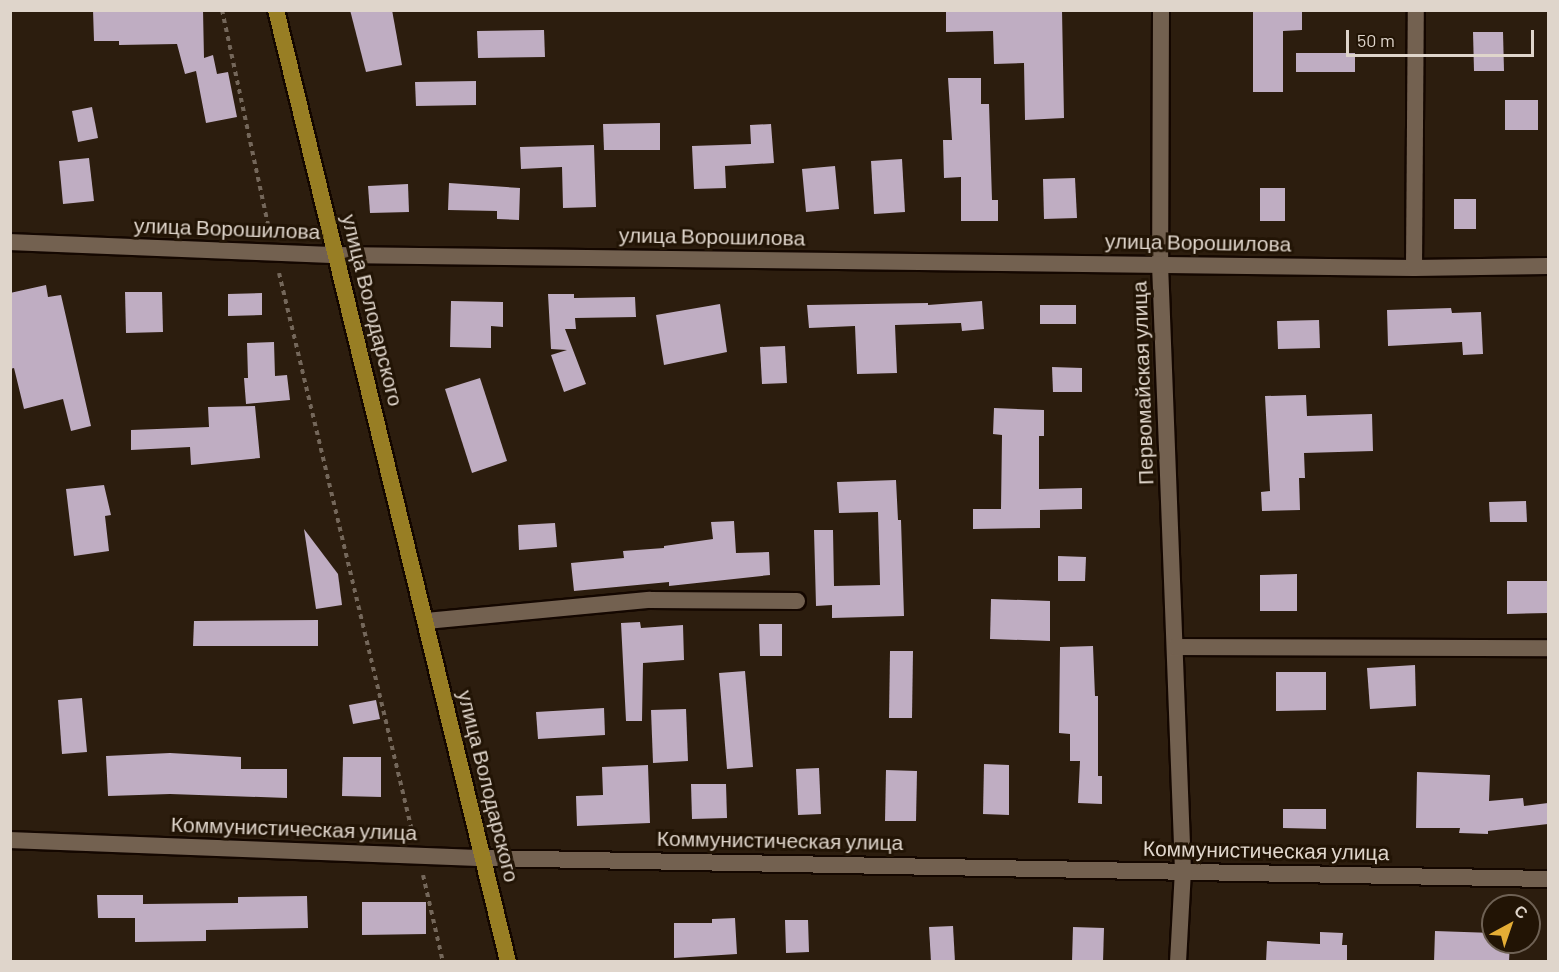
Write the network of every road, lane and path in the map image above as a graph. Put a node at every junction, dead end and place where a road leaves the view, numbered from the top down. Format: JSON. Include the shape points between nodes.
{"nodes":[{"id":1,"x":222,"y":10,"type":"edge"},
{"id":2,"x":276,"y":10,"type":"edge"},
{"id":3,"x":1161,"y":10,"type":"edge"},
{"id":4,"x":1416,"y":10,"type":"edge"},
{"id":5,"x":10,"y":242,"type":"edge"},
{"id":6,"x":274,"y":252,"type":"junction"},
{"id":7,"x":336,"y":255,"type":"junction"},
{"id":8,"x":1160,"y":264,"type":"junction"},
{"id":9,"x":1548,"y":266,"type":"edge"},
{"id":10,"x":1414,"y":268,"type":"junction"},
{"id":11,"x":798,"y":601,"type":"dead end"},
{"id":12,"x":426,"y":621,"type":"junction"},
{"id":13,"x":1174,"y":647,"type":"junction"},
{"id":14,"x":1548,"y":648,"type":"edge"},
{"id":15,"x":10,"y":840,"type":"edge"},
{"id":16,"x":418,"y":855,"type":"junction"},
{"id":17,"x":483,"y":858,"type":"junction"},
{"id":18,"x":1183,"y":870,"type":"junction"},
{"id":19,"x":1548,"y":879,"type":"edge"},
{"id":20,"x":443,"y":962,"type":"edge"},
{"id":21,"x":508,"y":962,"type":"edge"},
{"id":22,"x":1178,"y":962,"type":"edge"}],
"edges":[{"from":1,"to":6,"type":"path"},
{"from":2,"to":7,"type":"main road","name":"улица Володарского"},
{"from":3,"to":8,"type":"street","name":"Первомайская улица"},
{"from":4,"to":10,"type":"street"},
{"from":5,"to":6,"type":"street","name":"улица Ворошилова"},
{"from":6,"to":7,"type":"street","name":"улица Ворошилова"},
{"from":6,"to":16,"type":"path"},
{"from":7,"to":8,"type":"street","name":"улица Ворошилова"},
{"from":7,"to":12,"type":"main road","name":"улица Володарского"},
{"from":8,"to":10,"type":"street","name":"улица Ворошилова"},
{"from":8,"to":13,"type":"street","name":"Первомайская улица"},
{"from":9,"to":10,"type":"street","name":"улица Ворошилова"},
{"from":11,"to":12,"type":"street","via":[[651,600]]},
{"from":12,"to":17,"type":"main road","name":"улица Володарского"},
{"from":13,"to":14,"type":"street"},
{"from":13,"to":18,"type":"street","name":"Первомайская улица"},
{"from":15,"to":16,"type":"street","name":"Коммунистическая улица"},
{"from":16,"to":17,"type":"street","name":"Коммунистическая улица"},
{"from":16,"to":20,"type":"path"},
{"from":17,"to":18,"type":"street","name":"Коммунистическая улица"},
{"from":17,"to":21,"type":"main road","name":"улица Володарского"},
{"from":18,"to":19,"type":"street","name":"Коммунистическая улица"},
{"from":18,"to":22,"type":"street","name":"Первомайская улица"}]}
